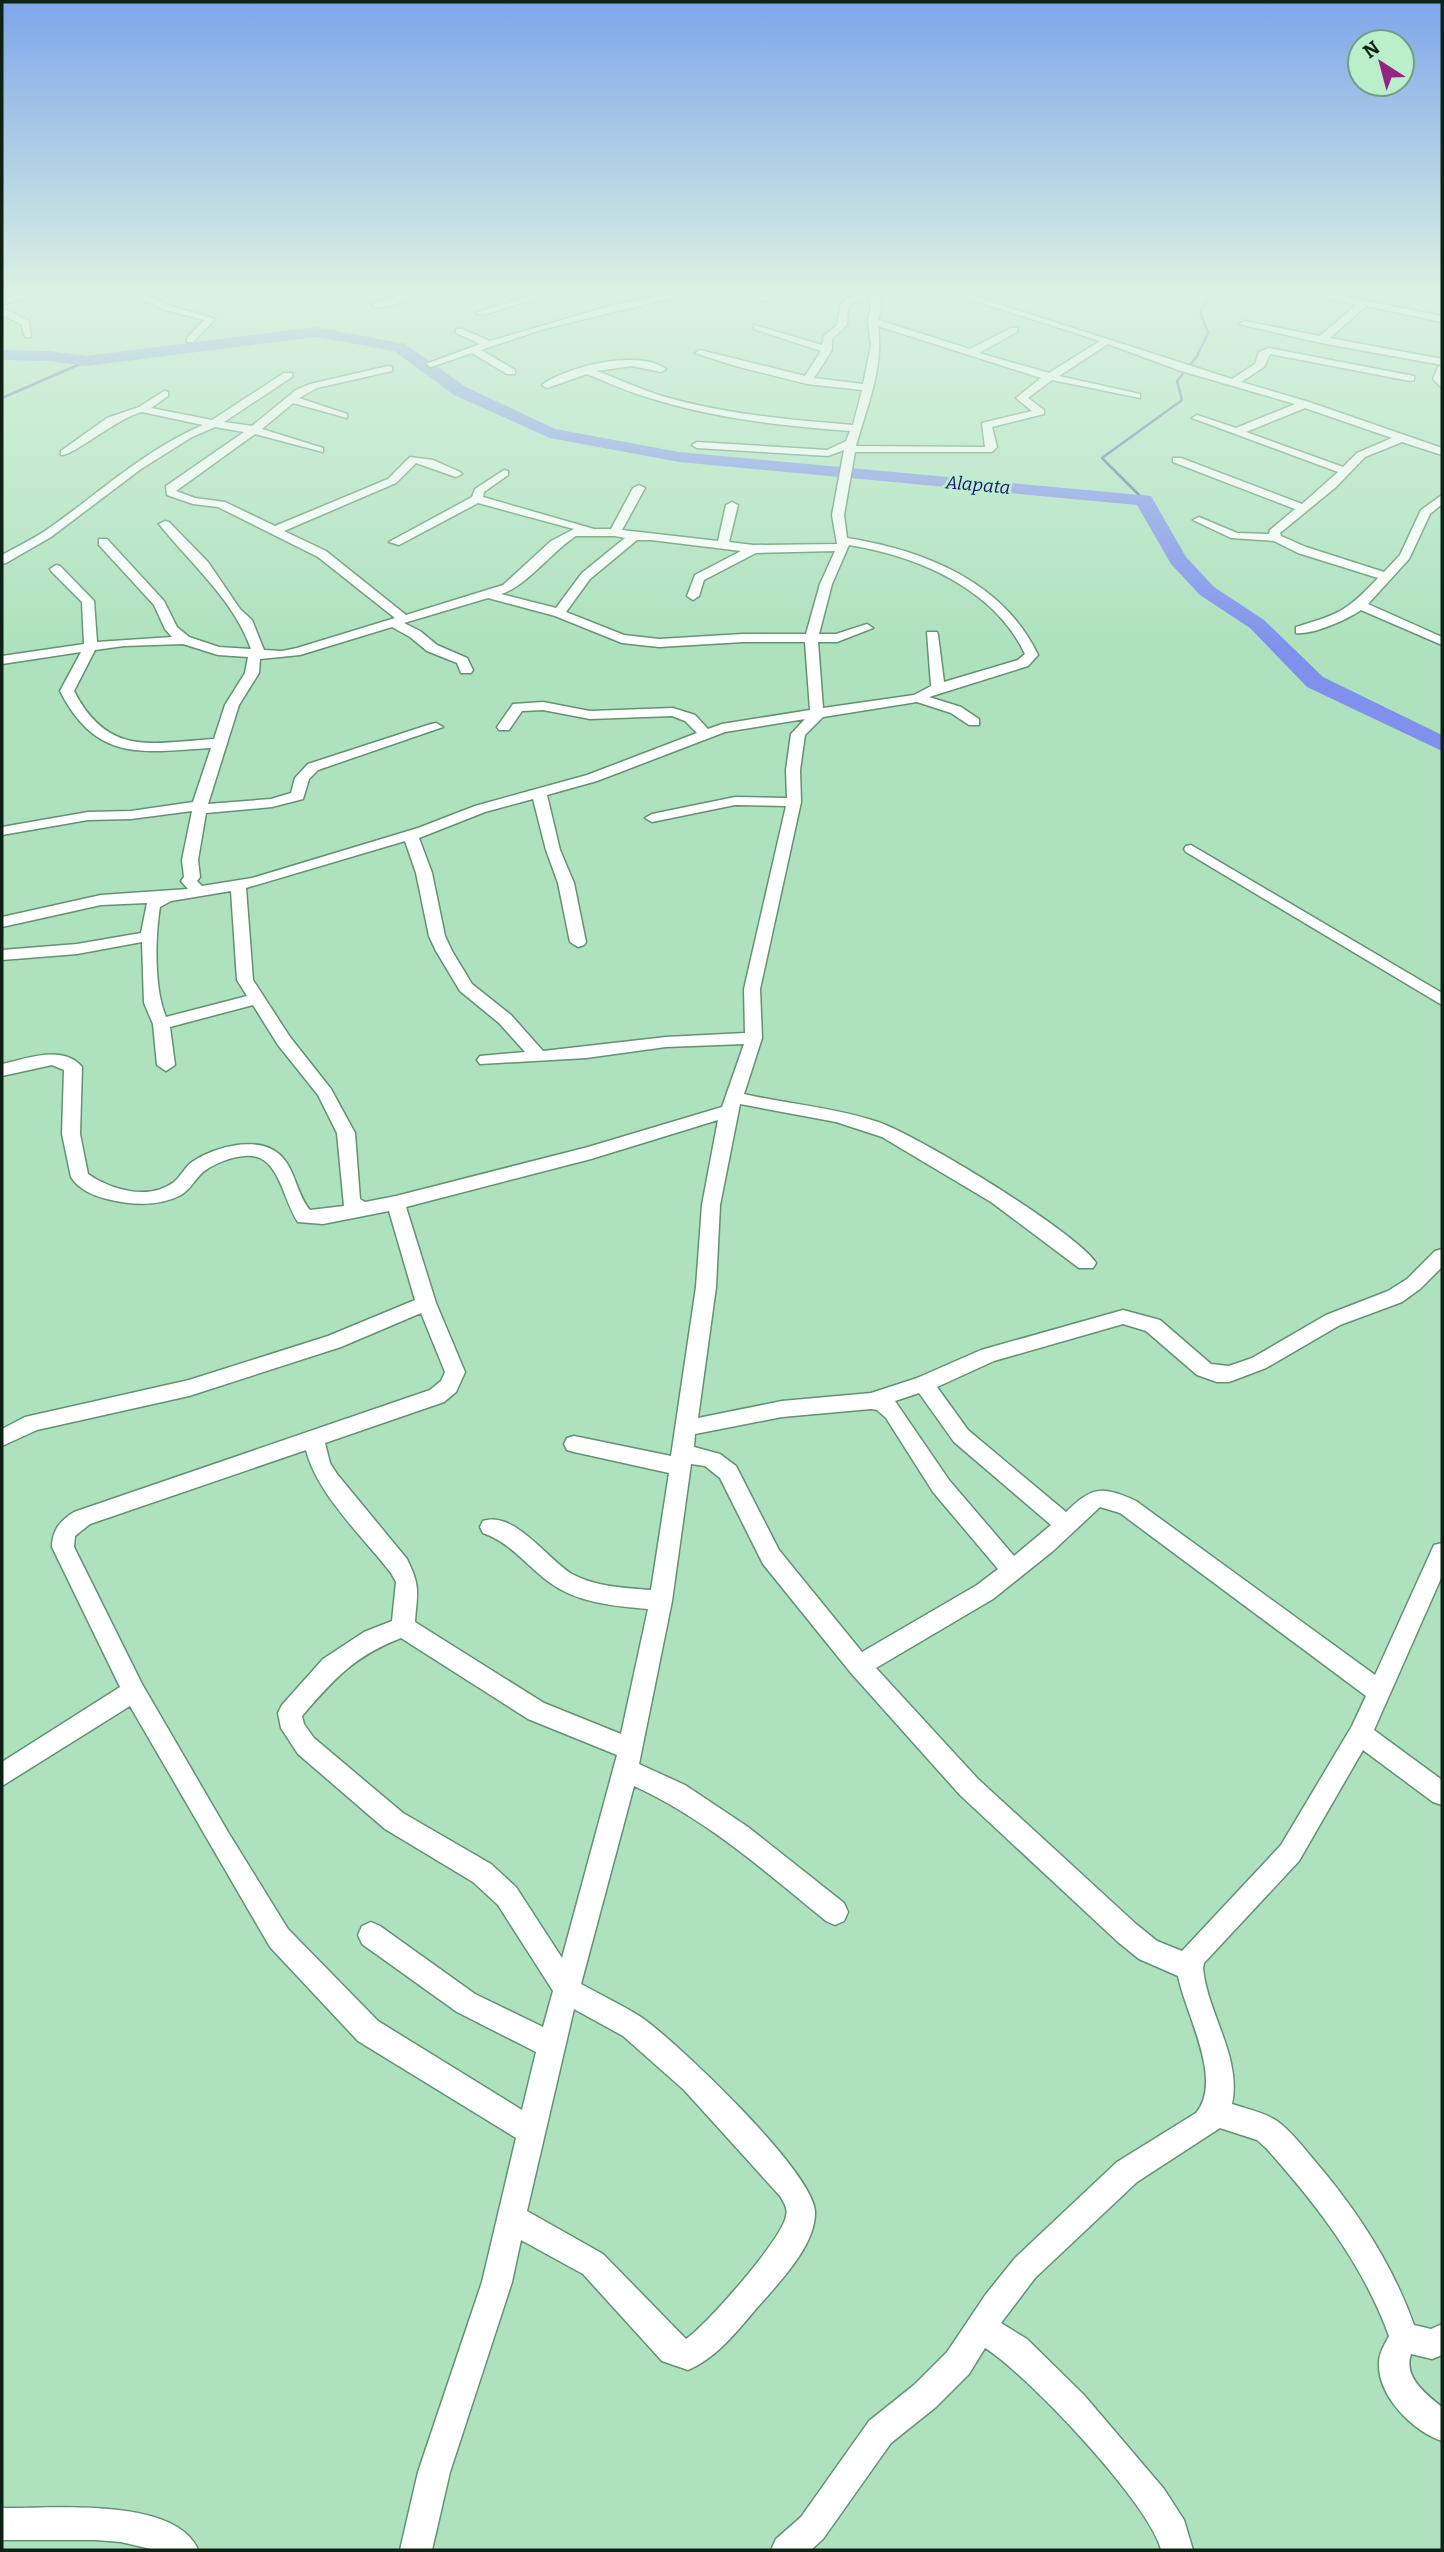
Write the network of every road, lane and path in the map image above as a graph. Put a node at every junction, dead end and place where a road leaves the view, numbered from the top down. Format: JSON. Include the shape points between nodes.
{"nodes":[{"id":1,"x":135,"y":410,"type":"edge"},
{"id":2,"x":147,"y":410,"type":"edge"},
{"id":3,"x":235,"y":410,"type":"edge"},
{"id":4,"x":277,"y":410,"type":"edge"},
{"id":5,"x":325,"y":410,"type":"edge"},
{"id":6,"x":717,"y":410,"type":"edge"},
{"id":7,"x":861,"y":410,"type":"edge"},
{"id":8,"x":1037,"y":410,"type":"edge"},
{"id":9,"x":1291,"y":410,"type":"edge"},
{"id":10,"x":1323,"y":410,"type":"edge"},
{"id":11,"x":343,"y":416,"type":"dead end"},
{"id":12,"x":1197,"y":418,"type":"dead end"},
{"id":13,"x":214,"y":424,"type":"junction"},
{"id":14,"x":856,"y":428,"type":"junction"},
{"id":15,"x":254,"y":430,"type":"junction"},
{"id":16,"x":1236,"y":432,"type":"junction"},
{"id":17,"x":1402,"y":438,"type":"junction"},
{"id":18,"x":1442,"y":438,"type":"edge"},
{"id":19,"x":698,"y":445,"type":"dead end"},
{"id":20,"x":1422,"y":445,"type":"junction"},
{"id":21,"x":851,"y":446,"type":"junction"},
{"id":22,"x":319,"y":450,"type":"dead end"},
{"id":23,"x":1442,"y":452,"type":"edge"},
{"id":24,"x":65,"y":453,"type":"dead end"},
{"id":25,"x":1177,"y":460,"type":"dead end"},
{"id":26,"x":1345,"y":471,"type":"junction"},
{"id":27,"x":504,"y":473,"type":"dead end"},
{"id":28,"x":456,"y":474,"type":"dead end"},
{"id":29,"x":639,"y":488,"type":"dead end"},
{"id":30,"x":1442,"y":498,"type":"edge"},
{"id":31,"x":477,"y":499,"type":"junction"},
{"id":32,"x":732,"y":505,"type":"dead end"},
{"id":33,"x":1302,"y":508,"type":"junction"},
{"id":34,"x":1199,"y":520,"type":"dead end"},
{"id":35,"x":165,"y":524,"type":"dead end"},
{"id":36,"x":273,"y":531,"type":"junction"},
{"id":37,"x":615,"y":532,"type":"junction"},
{"id":38,"x":597,"y":533,"type":"junction"},
{"id":39,"x":634,"y":537,"type":"junction"},
{"id":40,"x":1276,"y":538,"type":"junction"},
{"id":41,"x":103,"y":542,"type":"dead end"},
{"id":42,"x":395,"y":542,"type":"dead end"},
{"id":43,"x":722,"y":547,"type":"junction"},
{"id":44,"x":843,"y":547,"type":"junction"},
{"id":45,"x":753,"y":549,"type":"junction"},
{"id":46,"x":2,"y":559,"type":"edge"},
{"id":47,"x":56,"y":569,"type":"dead end"},
{"id":48,"x":1387,"y":578,"type":"junction"},
{"id":49,"x":491,"y":595,"type":"junction"},
{"id":50,"x":693,"y":596,"type":"dead end"},
{"id":51,"x":1360,"y":605,"type":"junction"},
{"id":52,"x":559,"y":613,"type":"junction"},
{"id":53,"x":400,"y":620,"type":"junction"},
{"id":54,"x":867,"y":628,"type":"dead end"},
{"id":55,"x":1300,"y":630,"type":"dead end"},
{"id":56,"x":932,"y":635,"type":"dead end"},
{"id":57,"x":811,"y":639,"type":"junction"},
{"id":58,"x":184,"y":640,"type":"junction"},
{"id":59,"x":1442,"y":641,"type":"edge"},
{"id":60,"x":91,"y":646,"type":"junction"},
{"id":61,"x":259,"y":655,"type":"junction"},
{"id":62,"x":2,"y":660,"type":"edge"},
{"id":63,"x":466,"y":670,"type":"dead end"},
{"id":64,"x":938,"y":688,"type":"junction"},
{"id":65,"x":918,"y":698,"type":"junction"},
{"id":66,"x":817,"y":715,"type":"junction"},
{"id":67,"x":974,"y":722,"type":"dead end"},
{"id":68,"x":436,"y":727,"type":"dead end"},
{"id":69,"x":504,"y":727,"type":"dead end"},
{"id":70,"x":706,"y":734,"type":"junction"},
{"id":71,"x":219,"y":743,"type":"junction"},
{"id":72,"x":539,"y":793,"type":"junction"},
{"id":73,"x":794,"y":802,"type":"junction"},
{"id":74,"x":201,"y":806,"type":"junction"},
{"id":75,"x":652,"y":818,"type":"dead end"},
{"id":76,"x":435,"y":828,"type":"junction"},
{"id":77,"x":2,"y":831,"type":"edge"},
{"id":78,"x":1191,"y":849,"type":"dead end"},
{"id":79,"x":238,"y":884,"type":"junction"},
{"id":80,"x":198,"y":891,"type":"junction"},
{"id":81,"x":166,"y":897,"type":"junction"},
{"id":82,"x":2,"y":922,"type":"edge"},
{"id":83,"x":149,"y":936,"type":"junction"},
{"id":84,"x":578,"y":942,"type":"dead end"},
{"id":85,"x":2,"y":955,"type":"edge"},
{"id":86,"x":258,"y":998,"type":"junction"},
{"id":87,"x":1442,"y":1000,"type":"edge"},
{"id":88,"x":161,"y":1024,"type":"junction"},
{"id":89,"x":754,"y":1038,"type":"junction"},
{"id":90,"x":537,"y":1055,"type":"junction"},
{"id":91,"x":486,"y":1060,"type":"dead end"},
{"id":92,"x":166,"y":1065,"type":"dead end"},
{"id":93,"x":2,"y":1070,"type":"edge"},
{"id":94,"x":731,"y":1104,"type":"junction"},
{"id":95,"x":396,"y":1203,"type":"junction"},
{"id":96,"x":362,"y":1209,"type":"junction"},
{"id":97,"x":1442,"y":1256,"type":"edge"},
{"id":98,"x":1086,"y":1263,"type":"dead end"},
{"id":99,"x":426,"y":1303,"type":"junction"},
{"id":100,"x":924,"y":1384,"type":"junction"},
{"id":101,"x":871,"y":1401,"type":"junction"},
{"id":102,"x":686,"y":1428,"type":"junction"},
{"id":103,"x":2,"y":1438,"type":"edge"},
{"id":104,"x":313,"y":1438,"type":"junction"},
{"id":105,"x":574,"y":1444,"type":"dead end"},
{"id":106,"x":682,"y":1461,"type":"junction"},
{"id":107,"x":1066,"y":1525,"type":"junction"},
{"id":108,"x":491,"y":1527,"type":"dead end"},
{"id":109,"x":1442,"y":1552,"type":"edge"},
{"id":110,"x":1013,"y":1571,"type":"junction"},
{"id":111,"x":661,"y":1601,"type":"junction"},
{"id":112,"x":403,"y":1627,"type":"junction"},
{"id":113,"x":859,"y":1666,"type":"junction"},
{"id":114,"x":134,"y":1691,"type":"junction"},
{"id":115,"x":1380,"y":1692,"type":"junction"},
{"id":116,"x":1360,"y":1734,"type":"junction"},
{"id":117,"x":628,"y":1759,"type":"junction"},
{"id":118,"x":2,"y":1775,"type":"edge"},
{"id":119,"x":1442,"y":1794,"type":"edge"},
{"id":120,"x":835,"y":1912,"type":"dead end"},
{"id":121,"x":371,"y":1934,"type":"dead end"},
{"id":122,"x":1189,"y":1968,"type":"junction"},
{"id":123,"x":568,"y":1991,"type":"junction"},
{"id":124,"x":551,"y":2045,"type":"junction"},
{"id":125,"x":1215,"y":2112,"type":"junction"},
{"id":126,"x":532,"y":2132,"type":"junction"},
{"id":127,"x":513,"y":2219,"type":"junction"},
{"id":128,"x":981,"y":2328,"type":"junction"},
{"id":129,"x":1404,"y":2337,"type":"junction"},
{"id":130,"x":1442,"y":2339,"type":"edge"},
{"id":131,"x":1442,"y":2426,"type":"edge"},
{"id":132,"x":2,"y":2524,"type":"edge"},
{"id":133,"x":182,"y":2550,"type":"edge"},
{"id":134,"x":416,"y":2550,"type":"edge"},
{"id":135,"x":787,"y":2550,"type":"edge"},
{"id":136,"x":1177,"y":2550,"type":"edge"}],
"edges":[{"from":1,"to":24,"type":"street","via":[[122,412]]},
{"from":2,"to":13,"type":"street"},
{"from":3,"to":13,"type":"street"},
{"from":4,"to":15,"type":"street"},
{"from":5,"to":11,"type":"street"},
{"from":6,"to":14,"type":"street","via":[[795,425]]},
{"from":7,"to":14,"type":"street"},
{"from":8,"to":21,"type":"street","via":[[986,425],[989,450]]},
{"from":9,"to":16,"type":"street"},
{"from":10,"to":17,"type":"street"},
{"from":12,"to":16,"type":"street"},
{"from":13,"to":15,"type":"street"},
{"from":13,"to":46,"type":"street","via":[[188,435],[47,535]]},
{"from":14,"to":21,"type":"street"},
{"from":15,"to":22,"type":"street"},
{"from":15,"to":36,"type":"street","via":[[170,488],[171,493],[193,501],[221,504]]},
{"from":16,"to":26,"type":"street"},
{"from":17,"to":20,"type":"street"},
{"from":17,"to":26,"type":"street","via":[[1361,455]]},
{"from":18,"to":20,"type":"street"},
{"from":19,"to":21,"type":"street","via":[[828,453]]},
{"from":20,"to":23,"type":"street"},
{"from":21,"to":44,"type":"street","via":[[838,515]]},
{"from":25,"to":33,"type":"street"},
{"from":26,"to":33,"type":"street"},
{"from":27,"to":31,"type":"street","via":[[479,491]]},
{"from":28,"to":36,"type":"street","via":[[414,459],[392,481]]},
{"from":29,"to":37,"type":"street"},
{"from":30,"to":48,"type":"street","via":[[1425,512],[1405,556]]},
{"from":31,"to":38,"type":"street"},
{"from":31,"to":42,"type":"street"},
{"from":32,"to":43,"type":"street"},
{"from":33,"to":40,"type":"street","via":[[1278,527]]},
{"from":34,"to":40,"type":"street","via":[[1234,536]]},
{"from":35,"to":61,"type":"street","via":[[204,565],[248,623]]},
{"from":36,"to":53,"type":"street","via":[[322,554],[380,598]]},
{"from":37,"to":38,"type":"street"},
{"from":37,"to":39,"type":"street"},
{"from":38,"to":49,"type":"street","via":[[566,536],[507,588]]},
{"from":39,"to":43,"type":"street"},
{"from":39,"to":52,"type":"street","via":[[586,576]]},
{"from":40,"to":48,"type":"street"},
{"from":41,"to":58,"type":"street","via":[[160,604],[171,629]]},
{"from":43,"to":45,"type":"street"},
{"from":44,"to":45,"type":"street"},
{"from":44,"to":57,"type":"street","via":[[825,584]]},
{"from":44,"to":64,"type":"street","via":[[844,541],[887,548],[944,571],[992,604],[1031,650],[1023,663]]},
{"from":45,"to":50,"type":"street","via":[[699,578]]},
{"from":47,"to":60,"type":"street","via":[[88,601]]},
{"from":48,"to":51,"type":"street"},
{"from":49,"to":52,"type":"street"},
{"from":49,"to":53,"type":"street"},
{"from":51,"to":55,"type":"street","via":[[1345,616]]},
{"from":51,"to":59,"type":"street"},
{"from":52,"to":57,"type":"street","via":[[622,639],[659,643]]},
{"from":53,"to":61,"type":"street","via":[[300,651]]},
{"from":53,"to":63,"type":"street","via":[[395,624],[462,662]]},
{"from":54,"to":57,"type":"street","via":[[837,638]]},
{"from":56,"to":64,"type":"street"},
{"from":57,"to":66,"type":"street"},
{"from":58,"to":60,"type":"street"},
{"from":58,"to":61,"type":"street","via":[[218,652]]},
{"from":60,"to":62,"type":"street"},
{"from":60,"to":71,"type":"street","via":[[67,691],[74,708],[113,743]]},
{"from":61,"to":71,"type":"street","via":[[232,705]]},
{"from":64,"to":65,"type":"street"},
{"from":65,"to":66,"type":"street"},
{"from":65,"to":67,"type":"street","via":[[956,710]]},
{"from":66,"to":70,"type":"street","via":[[722,727]]},
{"from":66,"to":73,"type":"street","via":[[798,734]]},
{"from":68,"to":74,"type":"street","via":[[313,767],[302,778],[298,796],[272,803]]},
{"from":69,"to":70,"type":"street","via":[[518,707],[542,706],[590,715],[673,712],[691,718]]},
{"from":70,"to":72,"type":"street","via":[[642,761]]},
{"from":71,"to":74,"type":"street"},
{"from":72,"to":76,"type":"street","via":[[480,809]]},
{"from":72,"to":84,"type":"street"},
{"from":73,"to":75,"type":"street","via":[[735,801]]},
{"from":73,"to":89,"type":"street","via":[[752,989]]},
{"from":74,"to":77,"type":"street","via":[[98,815]]},
{"from":74,"to":80,"type":"street","via":[[189,881]]},
{"from":76,"to":79,"type":"street"},
{"from":76,"to":90,"type":"street","via":[[411,836],[438,936],[466,987],[505,1019]]},
{"from":78,"to":87,"type":"street"},
{"from":79,"to":80,"type":"street"},
{"from":79,"to":86,"type":"street","via":[[244,981]]},
{"from":80,"to":81,"type":"street"},
{"from":81,"to":82,"type":"street","via":[[101,900]]},
{"from":81,"to":83,"type":"street","via":[[153,905]]},
{"from":83,"to":85,"type":"street","via":[[77,949]]},
{"from":83,"to":88,"type":"street","via":[[152,1003]]},
{"from":86,"to":88,"type":"street"},
{"from":86,"to":96,"type":"street","via":[[284,1041],[325,1093],[346,1133],[351,1202]]},
{"from":88,"to":92,"type":"street"},
{"from":89,"to":90,"type":"street"},
{"from":89,"to":94,"type":"street"},
{"from":90,"to":91,"type":"street"},
{"from":93,"to":96,"type":"street","via":[[53,1059],[72,1067],[71,1134],[80,1177],[106,1193],[155,1197],[180,1187],[198,1166],[251,1149],[277,1163],[305,1217]]},
{"from":94,"to":95,"type":"street","via":[[591,1153]]},
{"from":94,"to":98,"type":"street","via":[[841,1116],[873,1125],[1046,1229]]},
{"from":94,"to":102,"type":"street","via":[[711,1205],[706,1287]]},
{"from":95,"to":96,"type":"street"},
{"from":95,"to":99,"type":"street"},
{"from":97,"to":100,"type":"street","via":[[1402,1293],[1334,1320],[1267,1360],[1236,1371],[1218,1374],[1193,1360],[1164,1332],[1140,1318],[1123,1317],[988,1355]]},
{"from":99,"to":103,"type":"street","via":[[334,1342],[217,1380],[32,1423]]},
{"from":99,"to":104,"type":"street","via":[[455,1372],[449,1386],[437,1396]]},
{"from":100,"to":101,"type":"street"},
{"from":100,"to":107,"type":"street","via":[[961,1436]]},
{"from":101,"to":102,"type":"street","via":[[782,1409]]},
{"from":101,"to":110,"type":"street","via":[[883,1403],[893,1412],[941,1486]]},
{"from":102,"to":106,"type":"street"},
{"from":104,"to":112,"type":"street","via":[[329,1480],[407,1582]]},
{"from":104,"to":114,"type":"street","via":[[69,1525],[62,1547]]},
{"from":105,"to":106,"type":"street"},
{"from":106,"to":111,"type":"street"},
{"from":106,"to":113,"type":"street","via":[[705,1456],[728,1472],[771,1557]]},
{"from":107,"to":110,"type":"street"},
{"from":107,"to":115,"type":"street","via":[[1096,1499],[1117,1500]]},
{"from":108,"to":111,"type":"street","via":[[585,1590]]},
{"from":109,"to":115,"type":"street"},
{"from":110,"to":113,"type":"street"},
{"from":111,"to":117,"type":"street"},
{"from":112,"to":117,"type":"street","via":[[536,1711]]},
{"from":112,"to":123,"type":"street","via":[[372,1639],[331,1666],[290,1713],[293,1728],[306,1746],[394,1821],[482,1873],[507,1896]]},
{"from":113,"to":122,"type":"street","via":[[969,1787],[1127,1933],[1149,1950]]},
{"from":114,"to":118,"type":"street"},
{"from":114,"to":126,"type":"street","via":[[279,1938],[368,2031]]},
{"from":115,"to":116,"type":"street"},
{"from":116,"to":119,"type":"street"},
{"from":116,"to":122,"type":"street","via":[[1290,1853],[1193,1956]]},
{"from":117,"to":120,"type":"street","via":[[728,1828]]},
{"from":117,"to":123,"type":"street"},
{"from":121,"to":124,"type":"street","via":[[466,2003]]},
{"from":122,"to":125,"type":"street","via":[[1220,2079]]},
{"from":123,"to":124,"type":"street"},
{"from":123,"to":127,"type":"street","via":[[632,2027],[694,2080],[790,2186],[801,2206],[802,2219],[789,2247],[702,2346],[688,2355],[673,2350],[593,2264]]},
{"from":124,"to":126,"type":"street"},
{"from":125,"to":128,"type":"street","via":[[1206,2123],[1116,2182],[1025,2268]]},
{"from":125,"to":129,"type":"street","via":[[1265,2129],[1291,2154],[1374,2267],[1394,2303]]},
{"from":126,"to":127,"type":"street"},
{"from":127,"to":134,"type":"street","via":[[434,2472]]},
{"from":128,"to":135,"type":"street","via":[[958,2363],[880,2432],[811,2528]]},
{"from":128,"to":136,"type":"street","via":[[1016,2350],[1073,2406],[1153,2500],[1172,2531]]},
{"from":129,"to":130,"type":"street","via":[[1432,2344]]},
{"from":129,"to":131,"type":"street","via":[[1394,2361],[1398,2384]]},
{"from":132,"to":133,"type":"street","via":[[128,2525],[169,2538]]}]}
